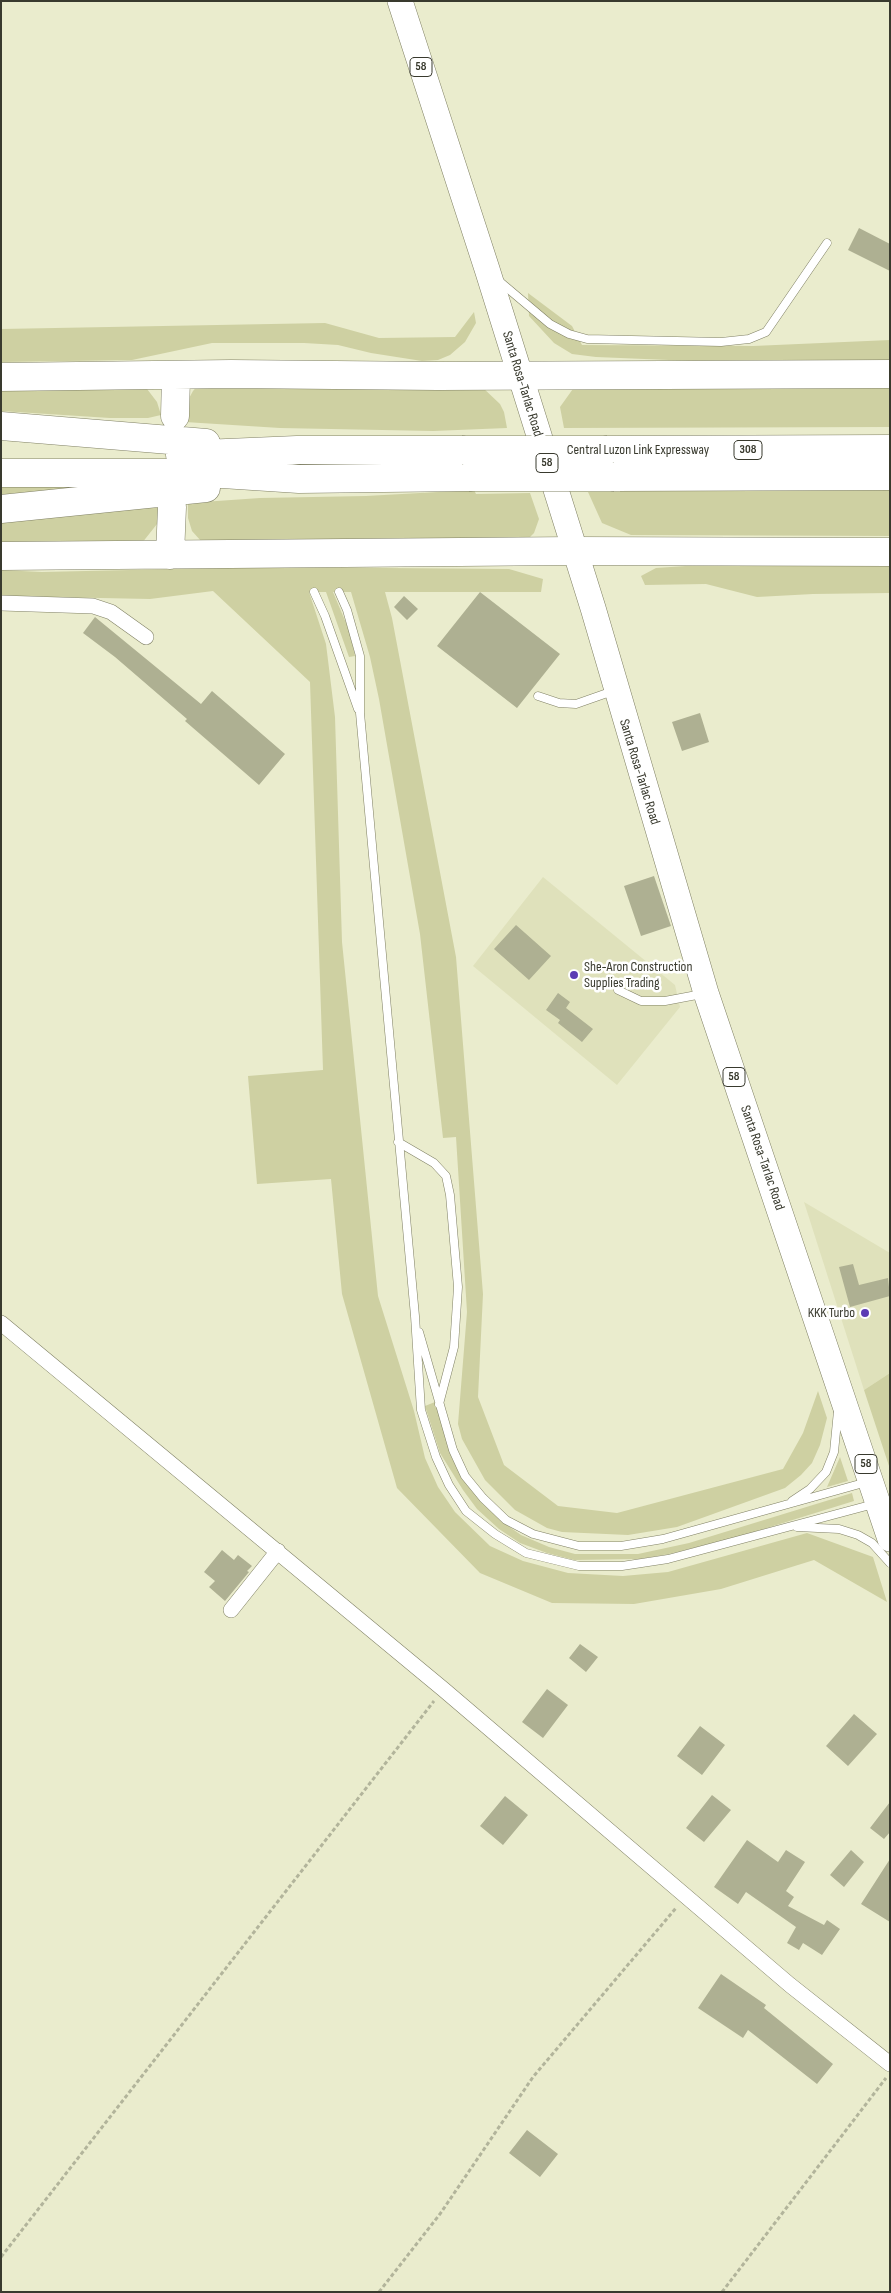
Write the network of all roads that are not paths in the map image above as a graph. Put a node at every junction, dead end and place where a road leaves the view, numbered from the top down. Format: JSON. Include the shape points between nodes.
{"nodes":[{"id":1,"x":400,"y":1,"type":"edge"},
{"id":2,"x":827,"y":243,"type":"dead end"},
{"id":3,"x":487,"y":270,"type":"junction"},
{"id":4,"x":385,"y":374,"type":"junction"},
{"id":5,"x":890,"y":374,"type":"edge"},
{"id":6,"x":520,"y":375,"type":"junction"},
{"id":7,"x":127,"y":376,"type":"junction"},
{"id":8,"x":176,"y":376,"type":"junction"},
{"id":9,"x":1,"y":377,"type":"edge"},
{"id":10,"x":175,"y":416,"type":"dead end"},
{"id":11,"x":1,"y":426,"type":"edge"},
{"id":12,"x":890,"y":449,"type":"edge"},
{"id":13,"x":297,"y":450,"type":"junction"},
{"id":14,"x":1,"y":456,"type":"edge"},
{"id":15,"x":1,"y":473,"type":"edge"},
{"id":16,"x":890,"y":476,"type":"edge"},
{"id":17,"x":299,"y":479,"type":"junction"},
{"id":18,"x":172,"y":507,"type":"dead end"},
{"id":19,"x":1,"y":509,"type":"edge"},
{"id":20,"x":573,"y":551,"type":"junction"},
{"id":21,"x":890,"y":552,"type":"edge"},
{"id":22,"x":170,"y":555,"type":"junction"},
{"id":23,"x":1,"y":556,"type":"edge"},
{"id":24,"x":314,"y":592,"type":"dead end"},
{"id":25,"x":339,"y":592,"type":"dead end"},
{"id":26,"x":1,"y":603,"type":"edge"},
{"id":27,"x":146,"y":637,"type":"dead end"},
{"id":28,"x":615,"y":691,"type":"junction"},
{"id":29,"x":538,"y":696,"type":"dead end"},
{"id":30,"x":360,"y":713,"type":"junction"},
{"id":31,"x":618,"y":990,"type":"dead end"},
{"id":32,"x":706,"y":993,"type":"junction"},
{"id":33,"x":398,"y":1142,"type":"junction"},
{"id":34,"x":415,"y":1316,"type":"junction"},
{"id":35,"x":1,"y":1323,"type":"edge"},
{"id":36,"x":840,"y":1389,"type":"junction"},
{"id":37,"x":439,"y":1405,"type":"junction"},
{"id":38,"x":875,"y":1492,"type":"junction"},
{"id":39,"x":784,"y":1506,"type":"junction"},
{"id":40,"x":790,"y":1527,"type":"junction"},
{"id":41,"x":890,"y":1539,"type":"edge"},
{"id":42,"x":278,"y":1551,"type":"junction"},
{"id":43,"x":890,"y":1563,"type":"edge"},
{"id":44,"x":231,"y":1610,"type":"dead end"},
{"id":45,"x":890,"y":2064,"type":"edge"}],
"edges":[{"from":1,"to":3,"type":"highway","name":"Santa Rosa-Tarlac Road","number":"58"},
{"from":2,"to":3,"type":"lane","via":[[766,332],[748,339],[721,342],[587,339],[568,334],[537,315]]},
{"from":3,"to":6,"type":"highway","name":"Santa Rosa-Tarlac Road","number":"58"},
{"from":4,"to":6,"type":"highway"},
{"from":4,"to":7,"type":"highway","via":[[305,357],[221,356],[178,362]]},
{"from":4,"to":8,"type":"highway"},
{"from":5,"to":6,"type":"highway"},
{"from":6,"to":20,"type":"highway","name":"Santa Rosa-Tarlac Road","number":"58"},
{"from":7,"to":8,"type":"highway"},
{"from":7,"to":9,"type":"highway"},
{"from":8,"to":10,"type":"highway"},
{"from":11,"to":13,"type":"highway"},
{"from":12,"to":13,"type":"highway","name":"Central Luzon Link Expressway","number":"308","bridge":true},
{"from":13,"to":14,"type":"highway","via":[[201,455]]},
{"from":15,"to":17,"type":"highway","via":[[207,473]]},
{"from":16,"to":17,"type":"highway","name":"Central Luzon Link Expressway","number":"308","bridge":true},
{"from":17,"to":19,"type":"highway"},
{"from":18,"to":22,"type":"highway"},
{"from":20,"to":21,"type":"highway"},
{"from":20,"to":22,"type":"highway"},
{"from":20,"to":28,"type":"highway","name":"Santa Rosa-Tarlac Road","number":"58"},
{"from":22,"to":23,"type":"highway"},
{"from":24,"to":30,"type":"lane"},
{"from":25,"to":30,"type":"lane","via":[[360,656]]},
{"from":26,"to":27,"type":"street","via":[[93,606],[111,612]]},
{"from":28,"to":29,"type":"lane","via":[[576,704],[559,703]]},
{"from":28,"to":32,"type":"highway","name":"Santa Rosa-Tarlac Road","number":"58"},
{"from":30,"to":33,"type":"lane"},
{"from":31,"to":32,"type":"lane","via":[[641,1001]]},
{"from":32,"to":36,"type":"highway","name":"Santa Rosa-Tarlac Road","number":"58"},
{"from":33,"to":34,"type":"lane"},
{"from":33,"to":37,"type":"lane","via":[[434,1163],[446,1176],[450,1195],[458,1287],[454,1347]]},
{"from":34,"to":37,"type":"lane"},
{"from":34,"to":40,"type":"lane","via":[[421,1410],[449,1485],[466,1511],[526,1553],[579,1566],[622,1566],[668,1559]]},
{"from":35,"to":42,"type":"street"},
{"from":36,"to":38,"type":"highway","name":"Santa Rosa-Tarlac Road","number":"58"},
{"from":36,"to":39,"type":"lane","via":[[834,1452],[826,1472],[810,1489]]},
{"from":37,"to":39,"type":"lane","via":[[452,1450],[465,1476],[506,1520],[533,1534],[579,1546],[621,1546],[663,1540]]},
{"from":38,"to":39,"type":"lane"},
{"from":38,"to":40,"type":"lane"},
{"from":38,"to":41,"type":"highway","name":"Santa Rosa-Tarlac Road","number":"58"},
{"from":40,"to":43,"type":"lane","via":[[839,1529],[858,1535],[872,1543]]},
{"from":42,"to":44,"type":"street"},
{"from":42,"to":45,"type":"street","via":[[790,1985]]}]}
